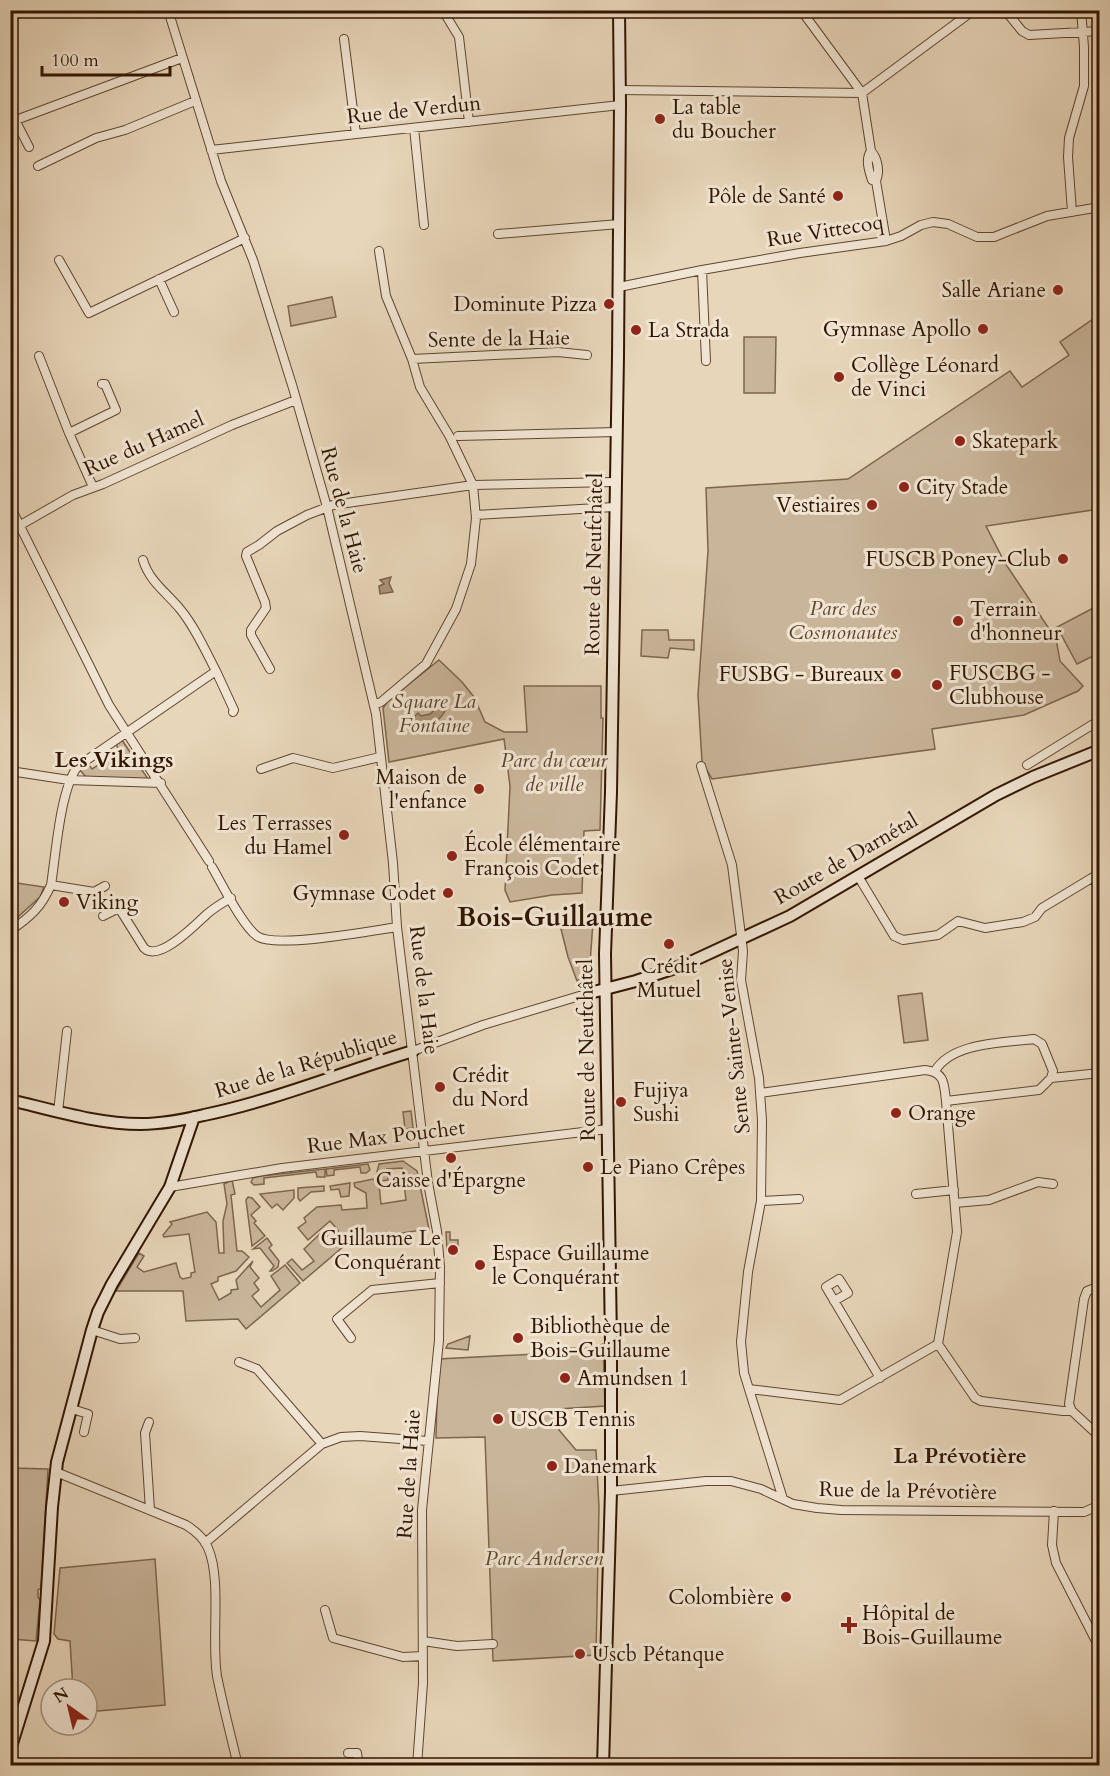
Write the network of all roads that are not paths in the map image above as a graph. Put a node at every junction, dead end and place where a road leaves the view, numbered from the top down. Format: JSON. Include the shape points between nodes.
{"nodes":[{"id":1,"x":168,"y":10,"type":"edge"},
{"id":2,"x":619,"y":10,"type":"edge"},
{"id":3,"x":801,"y":10,"type":"edge"},
{"id":4,"x":974,"y":10,"type":"edge"},
{"id":5,"x":1005,"y":10,"type":"edge"},
{"id":6,"x":1081,"y":10,"type":"edge"},
{"id":7,"x":445,"y":12,"type":"edge"},
{"id":8,"x":1100,"y":32,"type":"edge"},
{"id":9,"x":1083,"y":33,"type":"junction"},
{"id":10,"x":345,"y":39,"type":"dead end"},
{"id":11,"x":182,"y":58,"type":"junction"},
{"id":12,"x":620,"y":90,"type":"junction"},
{"id":13,"x":862,"y":93,"type":"junction"},
{"id":14,"x":195,"y":101,"type":"junction"},
{"id":15,"x":620,"y":105,"type":"junction"},
{"id":16,"x":10,"y":110,"type":"edge"},
{"id":17,"x":16,"y":120,"type":"junction"},
{"id":18,"x":469,"y":122,"type":"junction"},
{"id":19,"x":414,"y":128,"type":"junction"},
{"id":20,"x":356,"y":134,"type":"junction"},
{"id":21,"x":29,"y":147,"type":"dead end"},
{"id":22,"x":211,"y":150,"type":"junction"},
{"id":23,"x":38,"y":166,"type":"dead end"},
{"id":24,"x":1100,"y":207,"type":"edge"},
{"id":25,"x":1072,"y":212,"type":"junction"},
{"id":26,"x":619,"y":224,"type":"junction"},
{"id":27,"x":424,"y":225,"type":"dead end"},
{"id":28,"x":498,"y":234,"type":"dead end"},
{"id":29,"x":245,"y":238,"type":"junction"},
{"id":30,"x":886,"y":241,"type":"junction"},
{"id":31,"x":379,"y":251,"type":"dead end"},
{"id":32,"x":59,"y":260,"type":"dead end"},
{"id":33,"x":702,"y":270,"type":"junction"},
{"id":34,"x":159,"y":279,"type":"junction"},
{"id":35,"x":619,"y":288,"type":"junction"},
{"id":36,"x":174,"y":312,"type":"dead end"},
{"id":37,"x":587,"y":355,"type":"dead end"},
{"id":38,"x":39,"y":356,"type":"dead end"},
{"id":39,"x":412,"y":359,"type":"junction"},
{"id":40,"x":706,"y":361,"type":"dead end"},
{"id":41,"x":102,"y":384,"type":"dead end"},
{"id":42,"x":296,"y":400,"type":"junction"},
{"id":43,"x":616,"y":432,"type":"junction"},
{"id":44,"x":69,"y":433,"type":"junction"},
{"id":45,"x":458,"y":436,"type":"dead end"},
{"id":46,"x":615,"y":482,"type":"junction"},
{"id":47,"x":473,"y":485,"type":"junction"},
{"id":48,"x":93,"y":487,"type":"junction"},
{"id":49,"x":10,"y":506,"type":"edge"},
{"id":50,"x":327,"y":507,"type":"junction"},
{"id":51,"x":614,"y":507,"type":"junction"},
{"id":52,"x":476,"y":514,"type":"junction"},
{"id":53,"x":21,"y":525,"type":"junction"},
{"id":54,"x":10,"y":531,"type":"edge"},
{"id":55,"x":143,"y":560,"type":"dead end"},
{"id":56,"x":270,"y":669,"type":"dead end"},
{"id":57,"x":216,"y":671,"type":"junction"},
{"id":58,"x":374,"y":705,"type":"junction"},
{"id":59,"x":233,"y":712,"type":"dead end"},
{"id":60,"x":1100,"y":720,"type":"edge"},
{"id":61,"x":126,"y":732,"type":"junction"},
{"id":62,"x":1100,"y":750,"type":"edge"},
{"id":63,"x":380,"y":757,"type":"junction"},
{"id":64,"x":1027,"y":765,"type":"dead end"},
{"id":65,"x":701,"y":766,"type":"dead end"},
{"id":66,"x":261,"y":769,"type":"dead end"},
{"id":67,"x":10,"y":771,"type":"edge"},
{"id":68,"x":69,"y":780,"type":"junction"},
{"id":69,"x":161,"y":783,"type":"junction"},
{"id":70,"x":1096,"y":875,"type":"edge"},
{"id":71,"x":858,"y":876,"type":"junction"},
{"id":72,"x":51,"y":885,"type":"junction"},
{"id":73,"x":105,"y":886,"type":"dead end"},
{"id":74,"x":1100,"y":889,"type":"edge"},
{"id":75,"x":231,"y":898,"type":"junction"},
{"id":76,"x":103,"y":916,"type":"dead end"},
{"id":77,"x":397,"y":927,"type":"junction"},
{"id":78,"x":10,"y":931,"type":"edge"},
{"id":79,"x":740,"y":940,"type":"junction"},
{"id":80,"x":605,"y":988,"type":"junction"},
{"id":81,"x":585,"y":994,"type":"joint"},
{"id":82,"x":67,"y":1031,"type":"dead end"},
{"id":83,"x":413,"y":1051,"type":"junction"},
{"id":84,"x":935,"y":1071,"type":"junction"},
{"id":85,"x":1100,"y":1073,"type":"edge"},
{"id":86,"x":1051,"y":1078,"type":"junction"},
{"id":87,"x":760,"y":1094,"type":"junction"},
{"id":88,"x":10,"y":1100,"type":"edge"},
{"id":89,"x":946,"y":1101,"type":"junction"},
{"id":90,"x":58,"y":1112,"type":"junction"},
{"id":91,"x":194,"y":1118,"type":"junction"},
{"id":92,"x":608,"y":1129,"type":"junction"},
{"id":93,"x":424,"y":1151,"type":"junction"},
{"id":94,"x":1053,"y":1184,"type":"dead end"},
{"id":95,"x":170,"y":1187,"type":"junction"},
{"id":96,"x":954,"y":1190,"type":"junction"},
{"id":97,"x":916,"y":1194,"type":"dead end"},
{"id":98,"x":799,"y":1199,"type":"dead end"},
{"id":99,"x":761,"y":1201,"type":"junction"},
{"id":100,"x":955,"y":1203,"type":"junction"},
{"id":101,"x":440,"y":1283,"type":"junction"},
{"id":102,"x":1100,"y":1286,"type":"edge"},
{"id":103,"x":834,"y":1301,"type":"dead end"},
{"id":104,"x":92,"y":1330,"type":"junction"},
{"id":105,"x":135,"y":1338,"type":"dead end"},
{"id":106,"x":351,"y":1338,"type":"dead end"},
{"id":107,"x":938,"y":1344,"type":"junction"},
{"id":108,"x":239,"y":1362,"type":"dead end"},
{"id":109,"x":880,"y":1378,"type":"junction"},
{"id":110,"x":749,"y":1389,"type":"junction"},
{"id":111,"x":72,"y":1409,"type":"junction"},
{"id":112,"x":1072,"y":1410,"type":"junction"},
{"id":113,"x":149,"y":1422,"type":"dead end"},
{"id":114,"x":84,"y":1432,"type":"dead end"},
{"id":115,"x":1100,"y":1437,"type":"edge"},
{"id":116,"x":428,"y":1441,"type":"junction"},
{"id":117,"x":322,"y":1444,"type":"junction"},
{"id":118,"x":56,"y":1472,"type":"junction"},
{"id":119,"x":611,"y":1491,"type":"junction"},
{"id":120,"x":783,"y":1499,"type":"junction"},
{"id":121,"x":1100,"y":1505,"type":"edge"},
{"id":122,"x":150,"y":1510,"type":"junction"},
{"id":123,"x":1054,"y":1511,"type":"junction"},
{"id":124,"x":205,"y":1543,"type":"junction"},
{"id":125,"x":326,"y":1610,"type":"dead end"},
{"id":126,"x":1095,"y":1633,"type":"edge"},
{"id":127,"x":423,"y":1641,"type":"junction"},
{"id":128,"x":493,"y":1644,"type":"dead end"},
{"id":129,"x":1100,"y":1649,"type":"edge"},
{"id":130,"x":423,"y":1656,"type":"junction"},
{"id":131,"x":10,"y":1750,"type":"edge"},
{"id":132,"x":348,"y":1753,"type":"dead end"},
{"id":133,"x":238,"y":1766,"type":"edge"},
{"id":134,"x":359,"y":1766,"type":"edge"},
{"id":135,"x":417,"y":1766,"type":"edge"},
{"id":136,"x":603,"y":1766,"type":"edge"}],
"edges":[{"from":1,"to":11,"type":"street","name":"Rue de la Haie"},
{"from":2,"to":12,"type":"main road","name":"Route de Neufchâtel"},
{"from":3,"to":13,"type":"street"},
{"from":4,"to":13,"type":"street"},
{"from":5,"to":9,"type":"street","via":[[1029,35]]},
{"from":6,"to":9,"type":"street"},
{"from":7,"to":18,"type":"street","via":[[459,37]]},
{"from":8,"to":9,"type":"street"},
{"from":9,"to":25,"type":"street","via":[[1083,86],[1069,138]]},
{"from":10,"to":20,"type":"street"},
{"from":11,"to":14,"type":"street","name":"Rue de la Haie"},
{"from":11,"to":17,"type":"street"},
{"from":12,"to":13,"type":"street"},
{"from":12,"to":15,"type":"main road","name":"Route de Neufchâtel"},
{"from":13,"to":30,"type":"street","via":[[871,151],[879,174],[876,181]]},
{"from":14,"to":22,"type":"street","name":"Rue de la Haie"},
{"from":14,"to":23,"type":"street","via":[[96,138]]},
{"from":15,"to":18,"type":"street","name":"Rue de Verdun"},
{"from":15,"to":26,"type":"main road","name":"Route de Neufchâtel"},
{"from":16,"to":17,"type":"street"},
{"from":17,"to":21,"type":"street"},
{"from":18,"to":19,"type":"street","name":"Rue de Verdun"},
{"from":19,"to":20,"type":"street","name":"Rue de Verdun"},
{"from":19,"to":27,"type":"street"},
{"from":20,"to":22,"type":"street","name":"Rue de Verdun"},
{"from":22,"to":29,"type":"street","name":"Rue de la Haie"},
{"from":24,"to":25,"type":"street","name":"Rue Vittecoq"},
{"from":25,"to":30,"type":"street","name":"Rue Vittecoq","via":[[1033,220],[994,237],[977,237],[941,222],[921,225]]},
{"from":26,"to":28,"type":"street"},
{"from":26,"to":35,"type":"main road","name":"Route de Neufchâtel"},
{"from":29,"to":34,"type":"street"},
{"from":29,"to":42,"type":"street","name":"Rue de la Haie"},
{"from":30,"to":33,"type":"street","name":"Rue Vittecoq"},
{"from":31,"to":39,"type":"street","via":[[386,296]]},
{"from":32,"to":34,"type":"street","via":[[89,313]]},
{"from":33,"to":35,"type":"street","name":"Rue Vittecoq"},
{"from":33,"to":40,"type":"street"},
{"from":34,"to":36,"type":"street"},
{"from":35,"to":43,"type":"main road","name":"Route de Neufchâtel"},
{"from":37,"to":39,"type":"street","name":"Sente de la Haie","via":[[558,352]]},
{"from":38,"to":44,"type":"street"},
{"from":39,"to":47,"type":"street","via":[[420,387]]},
{"from":41,"to":44,"type":"street","via":[[116,410]]},
{"from":42,"to":48,"type":"street","name":"Rue du Hamel"},
{"from":42,"to":50,"type":"street","name":"Rue de la Haie"},
{"from":43,"to":45,"type":"street"},
{"from":43,"to":46,"type":"main road","name":"Route de Neufchâtel"},
{"from":44,"to":48,"type":"street"},
{"from":46,"to":47,"type":"street"},
{"from":46,"to":51,"type":"main road","name":"Route de Neufchâtel"},
{"from":47,"to":50,"type":"street"},
{"from":47,"to":52,"type":"street"},
{"from":48,"to":53,"type":"street","name":"Rue du Hamel"},
{"from":49,"to":53,"type":"street"},
{"from":50,"to":56,"type":"street","via":[[277,531],[247,552],[266,602],[250,634]]},
{"from":50,"to":58,"type":"street","name":"Rue de la Haie"},
{"from":51,"to":52,"type":"street"},
{"from":51,"to":80,"type":"main road","name":"Route de Neufchâtel"},
{"from":52,"to":58,"type":"street","via":[[471,564],[456,609],[426,664]]},
{"from":53,"to":54,"type":"street","name":"Rue du Hamel"},
{"from":53,"to":61,"type":"street"},
{"from":55,"to":57,"type":"street","via":[[147,573],[181,610],[199,637]]},
{"from":57,"to":59,"type":"street"},
{"from":57,"to":61,"type":"street"},
{"from":58,"to":63,"type":"street","name":"Rue de la Haie"},
{"from":60,"to":64,"type":"street"},
{"from":61,"to":68,"type":"street","via":[[78,766]]},
{"from":61,"to":69,"type":"street"},
{"from":62,"to":71,"type":"main road","name":"Route de Darnétal","via":[[996,795]]},
{"from":63,"to":66,"type":"street","via":[[333,768],[293,758]]},
{"from":63,"to":77,"type":"street","name":"Rue de la Haie"},
{"from":65,"to":79,"type":"street","name":"Sente Sainte-Venise","via":[[732,865]]},
{"from":67,"to":68,"type":"street"},
{"from":68,"to":69,"type":"street"},
{"from":68,"to":72,"type":"street"},
{"from":69,"to":75,"type":"street"},
{"from":70,"to":71,"type":"street","via":[[1023,922],[985,928],[958,921],[938,935],[903,940],[894,936]]},
{"from":70,"to":74,"type":"street"},
{"from":71,"to":79,"type":"main road","name":"Route de Darnétal","via":[[799,912]]},
{"from":72,"to":73,"type":"street","via":[[94,892]]},
{"from":72,"to":78,"type":"street","via":[[35,912]]},
{"from":75,"to":76,"type":"street","via":[[193,929],[152,952],[144,948],[119,908]]},
{"from":75,"to":77,"type":"street","via":[[249,928],[262,939],[284,942]]},
{"from":77,"to":83,"type":"street","name":"Rue de la Haie"},
{"from":79,"to":80,"type":"main road","name":"Route de Darnétal","via":[[684,965]]},
{"from":79,"to":87,"type":"street","name":"Sente Sainte-Venise","via":[[741,981]]},
{"from":80,"to":81,"type":"main road","name":"Rue de la République"},
{"from":80,"to":92,"type":"main road","name":"Route de Neufchâtel"},
{"from":81,"to":83,"type":"street","name":"Rue de la République"},
{"from":82,"to":90,"type":"street"},
{"from":83,"to":91,"type":"main road","name":"Rue de la République","via":[[282,1095]]},
{"from":83,"to":93,"type":"street","name":"Rue de la Haie"},
{"from":84,"to":86,"type":"street","via":[[942,1061],[969,1047],[1034,1039],[1042,1044],[1053,1071]]},
{"from":84,"to":87,"type":"street"},
{"from":84,"to":89,"type":"street","via":[[944,1084]]},
{"from":85,"to":86,"type":"street"},
{"from":86,"to":89,"type":"street","via":[[1039,1090]]},
{"from":87,"to":99,"type":"street","name":"Sente Sainte-Venise"},
{"from":88,"to":90,"type":"main road","name":"Rue de la République"},
{"from":89,"to":96,"type":"street"},
{"from":90,"to":91,"type":"main road","name":"Rue de la République","via":[[137,1124]]},
{"from":91,"to":95,"type":"main road"},
{"from":92,"to":93,"type":"street","name":"Rue Max Pouchet"},
{"from":92,"to":119,"type":"main road","name":"Route de Neufchâtel"},
{"from":93,"to":95,"type":"street","name":"Rue Max Pouchet","via":[[282,1167]]},
{"from":93,"to":101,"type":"street","name":"Rue de la Haie","via":[[437,1231]]},
{"from":94,"to":100,"type":"street","via":[[1038,1182],[988,1200]]},
{"from":95,"to":104,"type":"main road","via":[[112,1284]]},
{"from":96,"to":97,"type":"street"},
{"from":96,"to":100,"type":"street"},
{"from":98,"to":99,"type":"street"},
{"from":99,"to":110,"type":"street","name":"Sente Sainte-Venise","via":[[741,1342]]},
{"from":100,"to":107,"type":"street","via":[[957,1232]]},
{"from":101,"to":106,"type":"street","via":[[372,1290],[337,1319]]},
{"from":101,"to":116,"type":"street","name":"Rue de la Haie","via":[[439,1340]]},
{"from":102,"to":112,"type":"street","via":[[1087,1291],[1084,1299]]},
{"from":103,"to":109,"type":"street"},
{"from":104,"to":105,"type":"street","via":[[120,1339]]},
{"from":104,"to":111,"type":"main road"},
{"from":107,"to":109,"type":"street"},
{"from":107,"to":112,"type":"street","via":[[981,1401]]},
{"from":108,"to":117,"type":"street","via":[[257,1369]]},
{"from":109,"to":110,"type":"street","via":[[840,1400]]},
{"from":110,"to":120,"type":"street","name":"Sente Sainte-Venise"},
{"from":111,"to":114,"type":"street","via":[[88,1414]]},
{"from":111,"to":118,"type":"main road"},
{"from":112,"to":115,"type":"street"},
{"from":113,"to":122,"type":"street","via":[[145,1434]]},
{"from":116,"to":117,"type":"street","via":[[360,1436]]},
{"from":116,"to":127,"type":"street","name":"Rue de la Haie","via":[[422,1512]]},
{"from":117,"to":124,"type":"street"},
{"from":118,"to":122,"type":"street"},
{"from":118,"to":131,"type":"main road","via":[[44,1641]]},
{"from":119,"to":120,"type":"street","name":"Rue de la Prévotière","via":[[731,1481]]},
{"from":119,"to":136,"type":"main road","name":"Route de Neufchâtel"},
{"from":120,"to":123,"type":"street","name":"Rue de la Prévotière","via":[[809,1507],[841,1510]]},
{"from":121,"to":123,"type":"street","name":"Rue de la Prévotière","via":[[1084,1512]]},
{"from":122,"to":124,"type":"street","via":[[186,1525]]},
{"from":123,"to":126,"type":"street","via":[[1052,1545],[1056,1563]]},
{"from":124,"to":133,"type":"street","via":[[212,1562],[217,1674]]},
{"from":125,"to":130,"type":"street","via":[[333,1638],[403,1657]]},
{"from":126,"to":129,"type":"street"},
{"from":127,"to":128,"type":"street","via":[[456,1646]]},
{"from":127,"to":130,"type":"street","name":"Rue de la Haie"},
{"from":130,"to":135,"type":"street","name":"Rue de la Haie"},
{"from":132,"to":134,"type":"street","via":[[357,1753]]}]}
